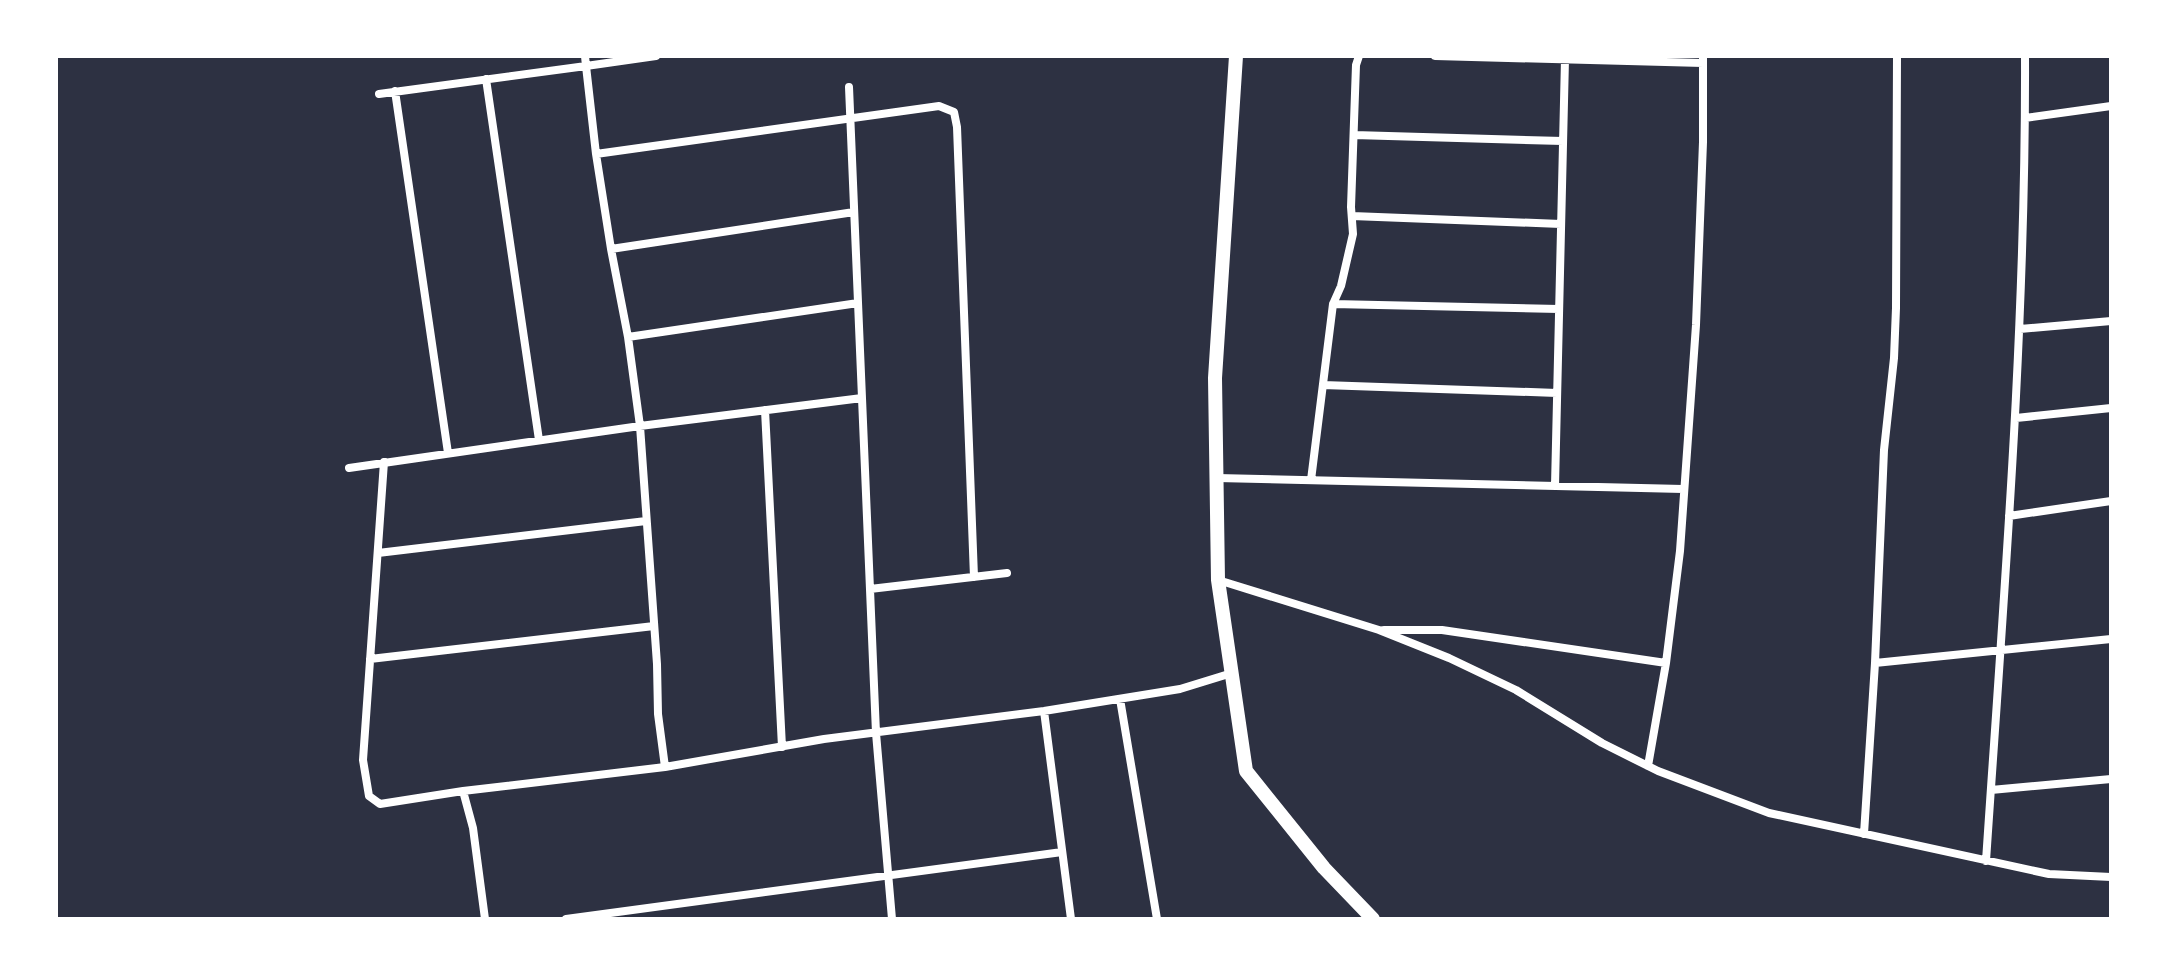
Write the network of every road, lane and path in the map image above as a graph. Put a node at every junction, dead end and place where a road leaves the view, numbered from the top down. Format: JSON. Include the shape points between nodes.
{"nodes":[{"id":1,"x":585,"y":56,"type":"edge"},
{"id":2,"x":656,"y":56,"type":"edge"},
{"id":3,"x":1236,"y":56,"type":"edge"},
{"id":4,"x":1359,"y":56,"type":"edge"},
{"id":5,"x":1435,"y":56,"type":"edge"},
{"id":6,"x":1897,"y":56,"type":"edge"},
{"id":7,"x":2025,"y":56,"type":"edge"},
{"id":8,"x":1565,"y":59,"type":"junction"},
{"id":9,"x":1703,"y":59,"type":"edge"},
{"id":10,"x":586,"y":66,"type":"junction"},
{"id":11,"x":486,"y":79,"type":"junction"},
{"id":12,"x":849,"y":87,"type":"dead end"},
{"id":13,"x":395,"y":91,"type":"junction"},
{"id":14,"x":379,"y":94,"type":"dead end"},
{"id":15,"x":2111,"y":106,"type":"edge"},
{"id":16,"x":850,"y":118,"type":"junction"},
{"id":17,"x":2025,"y":118,"type":"junction"},
{"id":18,"x":1354,"y":135,"type":"junction"},
{"id":19,"x":1563,"y":141,"type":"junction"},
{"id":20,"x":596,"y":154,"type":"junction"},
{"id":21,"x":854,"y":212,"type":"junction"},
{"id":22,"x":1352,"y":216,"type":"junction"},
{"id":23,"x":1561,"y":224,"type":"junction"},
{"id":24,"x":611,"y":249,"type":"junction"},
{"id":25,"x":858,"y":303,"type":"junction"},
{"id":26,"x":1333,"y":304,"type":"junction"},
{"id":27,"x":1559,"y":309,"type":"junction"},
{"id":28,"x":2111,"y":321,"type":"edge"},
{"id":29,"x":2020,"y":329,"type":"junction"},
{"id":30,"x":628,"y":337,"type":"junction"},
{"id":31,"x":1323,"y":385,"type":"junction"},
{"id":32,"x":1557,"y":393,"type":"junction"},
{"id":33,"x":862,"y":398,"type":"junction"},
{"id":34,"x":2111,"y":408,"type":"edge"},
{"id":35,"x":765,"y":410,"type":"junction"},
{"id":36,"x":2016,"y":418,"type":"junction"},
{"id":37,"x":640,"y":426,"type":"junction"},
{"id":38,"x":539,"y":440,"type":"junction"},
{"id":39,"x":448,"y":453,"type":"junction"},
{"id":40,"x":384,"y":462,"type":"junction"},
{"id":41,"x":349,"y":468,"type":"dead end"},
{"id":42,"x":1217,"y":478,"type":"junction"},
{"id":43,"x":1311,"y":480,"type":"junction"},
{"id":44,"x":1555,"y":486,"type":"junction"},
{"id":45,"x":1683,"y":489,"type":"junction"},
{"id":46,"x":2111,"y":501,"type":"edge"},
{"id":47,"x":2009,"y":516,"type":"junction"},
{"id":48,"x":646,"y":521,"type":"junction"},
{"id":49,"x":378,"y":553,"type":"junction"},
{"id":50,"x":1007,"y":573,"type":"dead end"},
{"id":51,"x":974,"y":577,"type":"junction"},
{"id":52,"x":1218,"y":580,"type":"junction"},
{"id":53,"x":870,"y":589,"type":"junction"},
{"id":54,"x":654,"y":626,"type":"junction"},
{"id":55,"x":1379,"y":630,"type":"junction"},
{"id":56,"x":2111,"y":639,"type":"edge"},
{"id":57,"x":2000,"y":652,"type":"junction"},
{"id":58,"x":370,"y":659,"type":"junction"},
{"id":59,"x":1666,"y":663,"type":"junction"},
{"id":60,"x":1875,"y":663,"type":"junction"},
{"id":61,"x":1232,"y":673,"type":"junction"},
{"id":62,"x":1120,"y":699,"type":"junction"},
{"id":63,"x":1044,"y":711,"type":"junction"},
{"id":64,"x":876,"y":733,"type":"junction"},
{"id":65,"x":782,"y":747,"type":"junction"},
{"id":66,"x":1648,"y":766,"type":"junction"},
{"id":67,"x":665,"y":767,"type":"junction"},
{"id":68,"x":2111,"y":779,"type":"edge"},
{"id":69,"x":1991,"y":790,"type":"junction"},
{"id":70,"x":463,"y":791,"type":"junction"},
{"id":71,"x":1864,"y":834,"type":"junction"},
{"id":72,"x":1062,"y":852,"type":"junction"},
{"id":73,"x":1986,"y":861,"type":"junction"},
{"id":74,"x":888,"y":875,"type":"junction"},
{"id":75,"x":2111,"y":877,"type":"edge"},
{"id":76,"x":485,"y":919,"type":"edge"},
{"id":77,"x":566,"y":919,"type":"edge"},
{"id":78,"x":892,"y":919,"type":"edge"},
{"id":79,"x":1071,"y":919,"type":"edge"},
{"id":80,"x":1157,"y":919,"type":"edge"},
{"id":81,"x":1373,"y":919,"type":"edge"}],
"edges":[{"from":1,"to":10,"type":"street"},
{"from":2,"to":10,"type":"street"},
{"from":3,"to":42,"type":"main road","via":[[1215,378]]},
{"from":4,"to":18,"type":"street"},
{"from":5,"to":8,"type":"street"},
{"from":6,"to":60,"type":"street","via":[[1896,308]]},
{"from":7,"to":17,"type":"street"},
{"from":8,"to":9,"type":"street"},
{"from":8,"to":19,"type":"street"},
{"from":9,"to":45,"type":"street","via":[[1696,325]]},
{"from":10,"to":11,"type":"street"},
{"from":10,"to":20,"type":"street"},
{"from":11,"to":13,"type":"street"},
{"from":11,"to":38,"type":"street"},
{"from":12,"to":16,"type":"street"},
{"from":13,"to":14,"type":"street"},
{"from":13,"to":39,"type":"street"},
{"from":15,"to":17,"type":"street"},
{"from":16,"to":20,"type":"street"},
{"from":16,"to":21,"type":"street"},
{"from":16,"to":51,"type":"street","via":[[939,106],[954,112]]},
{"from":17,"to":29,"type":"street"},
{"from":18,"to":19,"type":"street"},
{"from":18,"to":22,"type":"street"},
{"from":19,"to":23,"type":"street"},
{"from":20,"to":24,"type":"street"},
{"from":21,"to":24,"type":"street"},
{"from":21,"to":25,"type":"street"},
{"from":22,"to":23,"type":"street"},
{"from":22,"to":26,"type":"street","via":[[1347,263]]},
{"from":23,"to":27,"type":"street"},
{"from":24,"to":30,"type":"street"},
{"from":25,"to":30,"type":"street"},
{"from":25,"to":33,"type":"street"},
{"from":26,"to":27,"type":"street"},
{"from":26,"to":31,"type":"street"},
{"from":27,"to":32,"type":"street"},
{"from":28,"to":29,"type":"street"},
{"from":29,"to":36,"type":"street"},
{"from":30,"to":37,"type":"street"},
{"from":31,"to":32,"type":"street"},
{"from":31,"to":43,"type":"street"},
{"from":32,"to":44,"type":"street"},
{"from":33,"to":35,"type":"street"},
{"from":33,"to":53,"type":"street"},
{"from":34,"to":36,"type":"street"},
{"from":35,"to":37,"type":"street"},
{"from":35,"to":65,"type":"street"},
{"from":36,"to":47,"type":"street"},
{"from":37,"to":38,"type":"street"},
{"from":37,"to":48,"type":"street"},
{"from":38,"to":39,"type":"street"},
{"from":39,"to":40,"type":"street"},
{"from":40,"to":41,"type":"street"},
{"from":40,"to":49,"type":"street"},
{"from":42,"to":43,"type":"street"},
{"from":42,"to":52,"type":"main road"},
{"from":43,"to":44,"type":"street"},
{"from":44,"to":45,"type":"street"},
{"from":45,"to":59,"type":"street"},
{"from":46,"to":47,"type":"street"},
{"from":47,"to":57,"type":"street"},
{"from":48,"to":49,"type":"street"},
{"from":48,"to":54,"type":"street"},
{"from":49,"to":58,"type":"street"},
{"from":50,"to":51,"type":"street"},
{"from":51,"to":53,"type":"street"},
{"from":52,"to":55,"type":"street"},
{"from":52,"to":61,"type":"main road"},
{"from":53,"to":64,"type":"street"},
{"from":54,"to":58,"type":"street"},
{"from":54,"to":67,"type":"street"},
{"from":55,"to":59,"type":"street","via":[[1442,630]]},
{"from":55,"to":66,"type":"street","via":[[1516,690]]},
{"from":56,"to":57,"type":"street"},
{"from":57,"to":60,"type":"street"},
{"from":57,"to":69,"type":"street"},
{"from":58,"to":70,"type":"street","via":[[363,760],[369,796],[380,804]]},
{"from":59,"to":66,"type":"street"},
{"from":60,"to":71,"type":"street"},
{"from":61,"to":62,"type":"street"},
{"from":61,"to":81,"type":"main road","via":[[1246,771]]},
{"from":62,"to":63,"type":"street"},
{"from":62,"to":80,"type":"street"},
{"from":63,"to":64,"type":"street"},
{"from":63,"to":72,"type":"street"},
{"from":64,"to":65,"type":"street"},
{"from":64,"to":74,"type":"street"},
{"from":65,"to":67,"type":"street"},
{"from":66,"to":71,"type":"street","via":[[1769,813]]},
{"from":67,"to":70,"type":"street"},
{"from":68,"to":69,"type":"street"},
{"from":69,"to":73,"type":"street"},
{"from":70,"to":76,"type":"street"},
{"from":71,"to":73,"type":"street"},
{"from":72,"to":74,"type":"street"},
{"from":72,"to":79,"type":"street"},
{"from":73,"to":75,"type":"street","via":[[2049,874]]},
{"from":74,"to":77,"type":"street"},
{"from":74,"to":78,"type":"street"}]}
